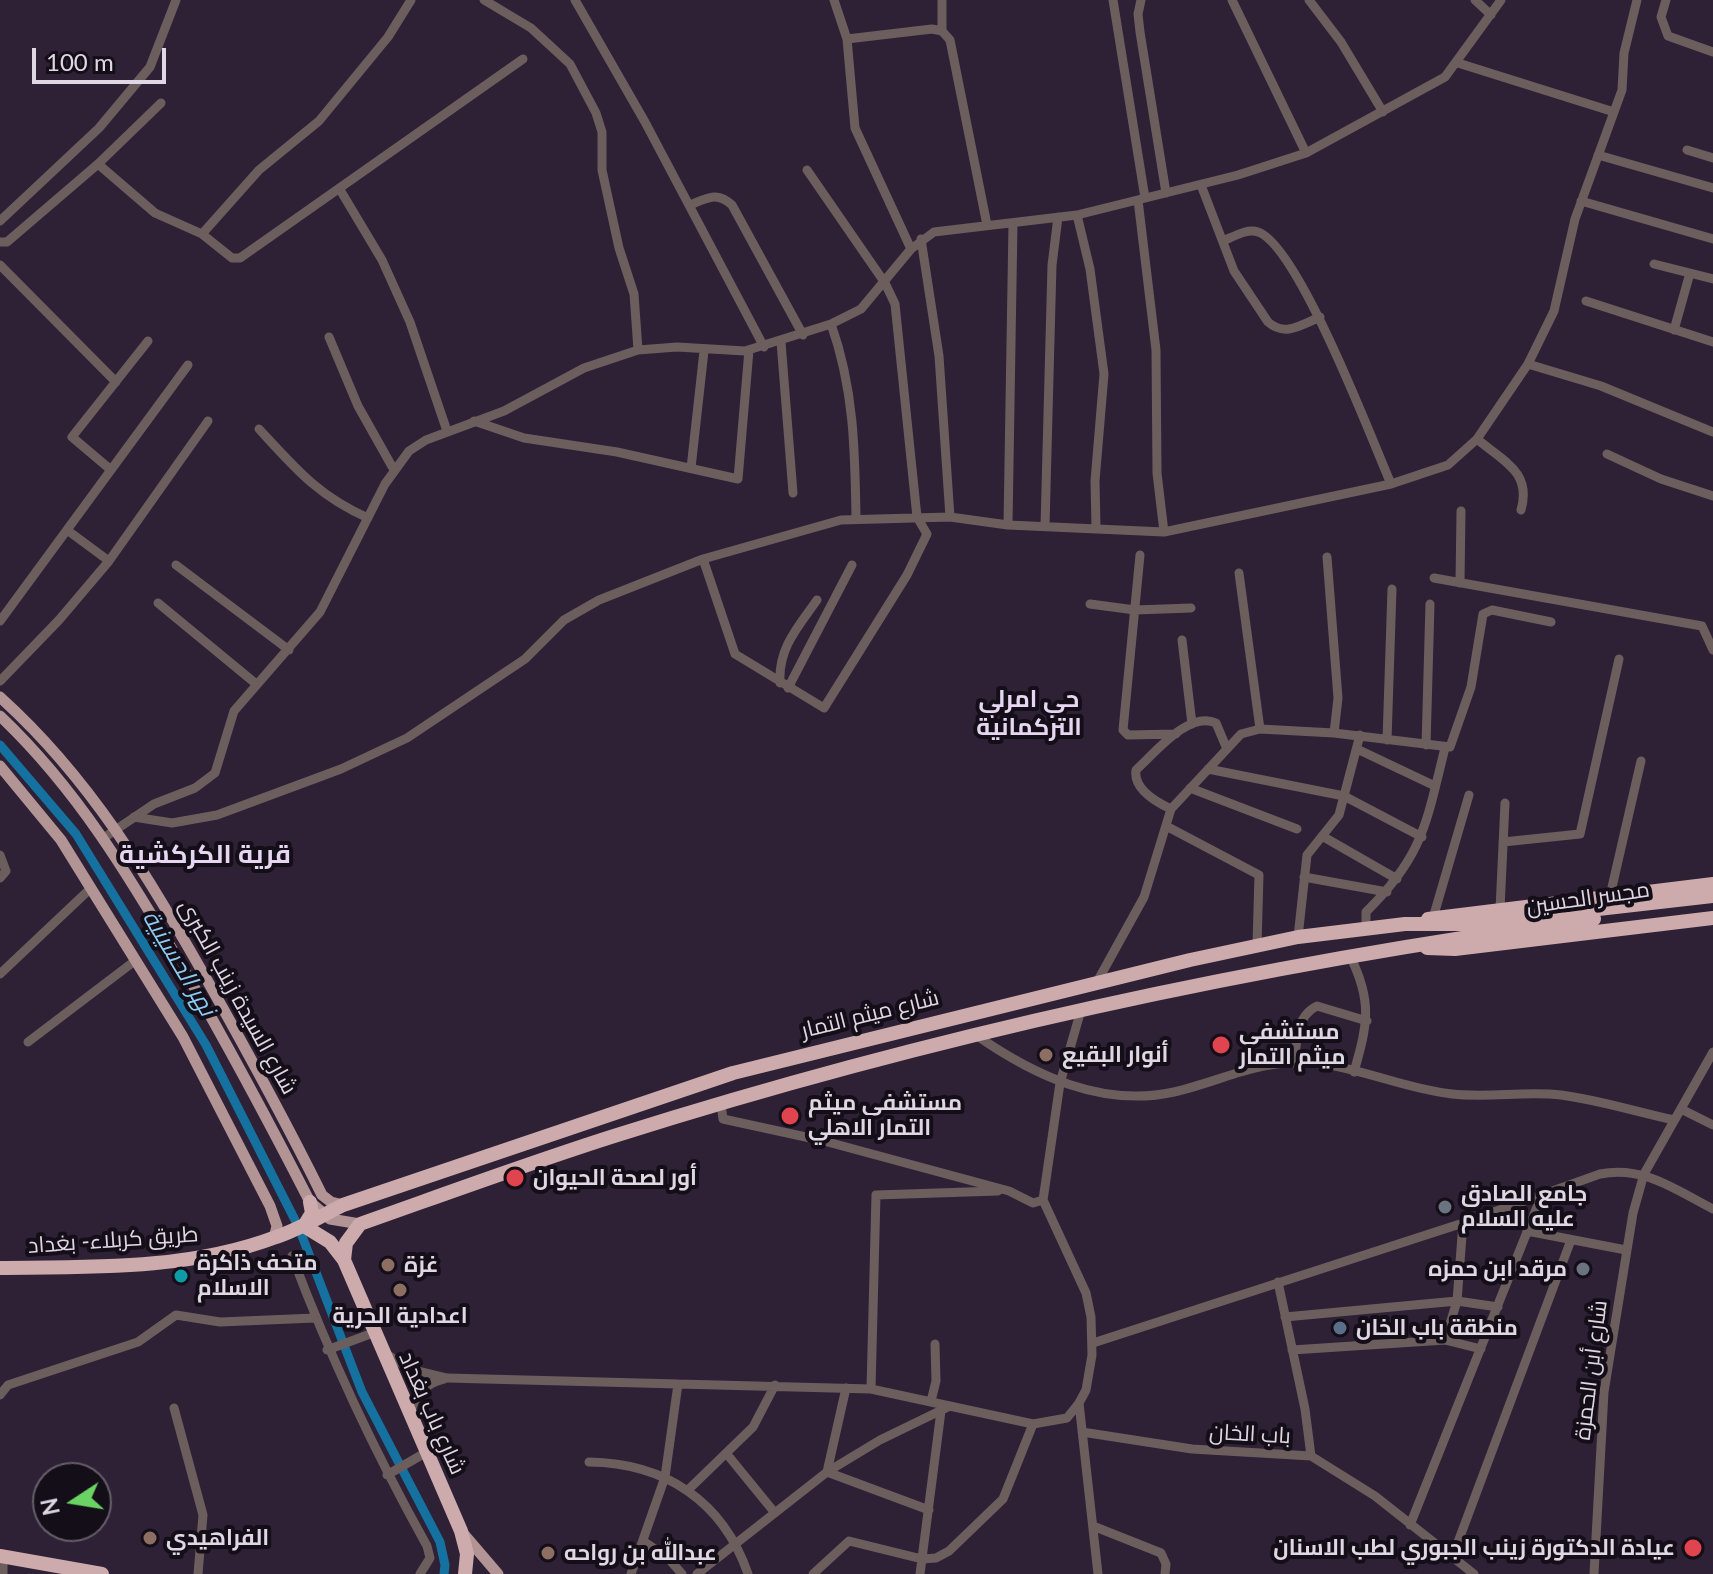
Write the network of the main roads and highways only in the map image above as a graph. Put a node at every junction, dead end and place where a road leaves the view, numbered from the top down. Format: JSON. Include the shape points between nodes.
{"nodes":[{"id":1,"x":0,"y":697,"type":"edge"},
{"id":2,"x":0,"y":716,"type":"edge"},
{"id":3,"x":0,"y":766,"type":"edge"},
{"id":4,"x":1713,"y":884,"type":"edge"},
{"id":5,"x":1713,"y":896,"type":"edge"},
{"id":6,"x":1713,"y":903,"type":"edge"},
{"id":7,"x":1713,"y":918,"type":"edge"},
{"id":8,"x":1405,"y":924,"type":"junction"},
{"id":9,"x":1468,"y":930,"type":"junction"},
{"id":10,"x":1411,"y":949,"type":"junction"},
{"id":11,"x":1176,"y":963,"type":"junction"},
{"id":12,"x":1146,"y":971,"type":"junction"},
{"id":13,"x":1182,"y":987,"type":"junction"},
{"id":14,"x":1148,"y":994,"type":"junction"},
{"id":15,"x":807,"y":1053,"type":"junction"},
{"id":16,"x":765,"y":1063,"type":"junction"},
{"id":17,"x":815,"y":1079,"type":"junction"},
{"id":18,"x":773,"y":1091,"type":"junction"},
{"id":19,"x":316,"y":1198,"type":"junction"},
{"id":20,"x":343,"y":1205,"type":"junction"},
{"id":21,"x":323,"y":1215,"type":"junction"},
{"id":22,"x":360,"y":1224,"type":"junction"},
{"id":23,"x":304,"y":1226,"type":"junction"},
{"id":24,"x":274,"y":1238,"type":"junction"},
{"id":25,"x":344,"y":1260,"type":"junction"},
{"id":26,"x":0,"y":1268,"type":"edge"},
{"id":27,"x":461,"y":1531,"type":"junction"},
{"id":28,"x":1,"y":1556,"type":"edge"},
{"id":29,"x":102,"y":1574,"type":"edge"},
{"id":30,"x":465,"y":1574,"type":"edge"},
{"id":31,"x":498,"y":1574,"type":"edge"}],
"edges":[{"from":1,"to":19,"type":"main road","name":"شارع السيدة زينب الكبرى","via":[[65,762],[117,828],[244,1045]]},
{"from":2,"to":19,"type":"main road","name":"شارع السيدة زينب الكبرى","via":[[48,765],[105,837]]},
{"from":3,"to":24,"type":"main road","via":[[49,823],[201,1066],[274,1215]]},
{"from":4,"to":8,"type":"highway"},
{"from":5,"to":9,"type":"highway","name":"مجسر الحسين"},
{"from":6,"to":9,"type":"highway","name":"مجسر الحسين"},
{"from":7,"to":10,"type":"highway","via":[[1455,949]]},
{"from":8,"to":9,"type":"highway","name":"شارع ميثم التمار"},
{"from":8,"to":11,"type":"highway","name":"شارع ميثم التمار","via":[[1298,937]]},
{"from":9,"to":10,"type":"highway"},
{"from":10,"to":13,"type":"highway"},
{"from":11,"to":12,"type":"highway","name":"شارع ميثم التمار"},
{"from":11,"to":13,"type":"highway","via":[[1169,974]]},
{"from":12,"to":14,"type":"highway","via":[[1153,979]]},
{"from":12,"to":15,"type":"highway","name":"شارع ميثم التمار"},
{"from":13,"to":14,"type":"highway"},
{"from":14,"to":17,"type":"highway"},
{"from":15,"to":16,"type":"highway","name":"شارع ميثم التمار"},
{"from":15,"to":17,"type":"highway","via":[[798,1060],[797,1071],[804,1079]]},
{"from":16,"to":18,"type":"highway","via":[[778,1075]]},
{"from":16,"to":20,"type":"highway","name":"شارع ميثم التمار"},
{"from":17,"to":18,"type":"highway"},
{"from":18,"to":22,"type":"highway","via":[[614,1136]]},
{"from":19,"to":20,"type":"main road"},
{"from":19,"to":21,"type":"main road","name":"شارع السيدة زينب الكبرى"},
{"from":19,"to":23,"type":"highway"},
{"from":20,"to":21,"type":"highway","name":"شارع ميثم التمار"},
{"from":21,"to":22,"type":"main road"},
{"from":21,"to":23,"type":"highway","name":"شارع ميثم التمار"},
{"from":22,"to":25,"type":"highway","via":[[346,1243]]},
{"from":23,"to":24,"type":"highway","name":"طريق كربلاء- بغداد"},
{"from":23,"to":25,"type":"highway","via":[[324,1237]]},
{"from":24,"to":26,"type":"highway","name":"طريق كربلاء- بغداد","via":[[182,1259]]},
{"from":25,"to":27,"type":"highway","name":"شارع باب بغداد","via":[[371,1339],[409,1417],[419,1457]]},
{"from":27,"to":30,"type":"highway"},
{"from":27,"to":31,"type":"main road","name":"شارع باب بغداد"},
{"from":28,"to":29,"type":"highway"}]}
